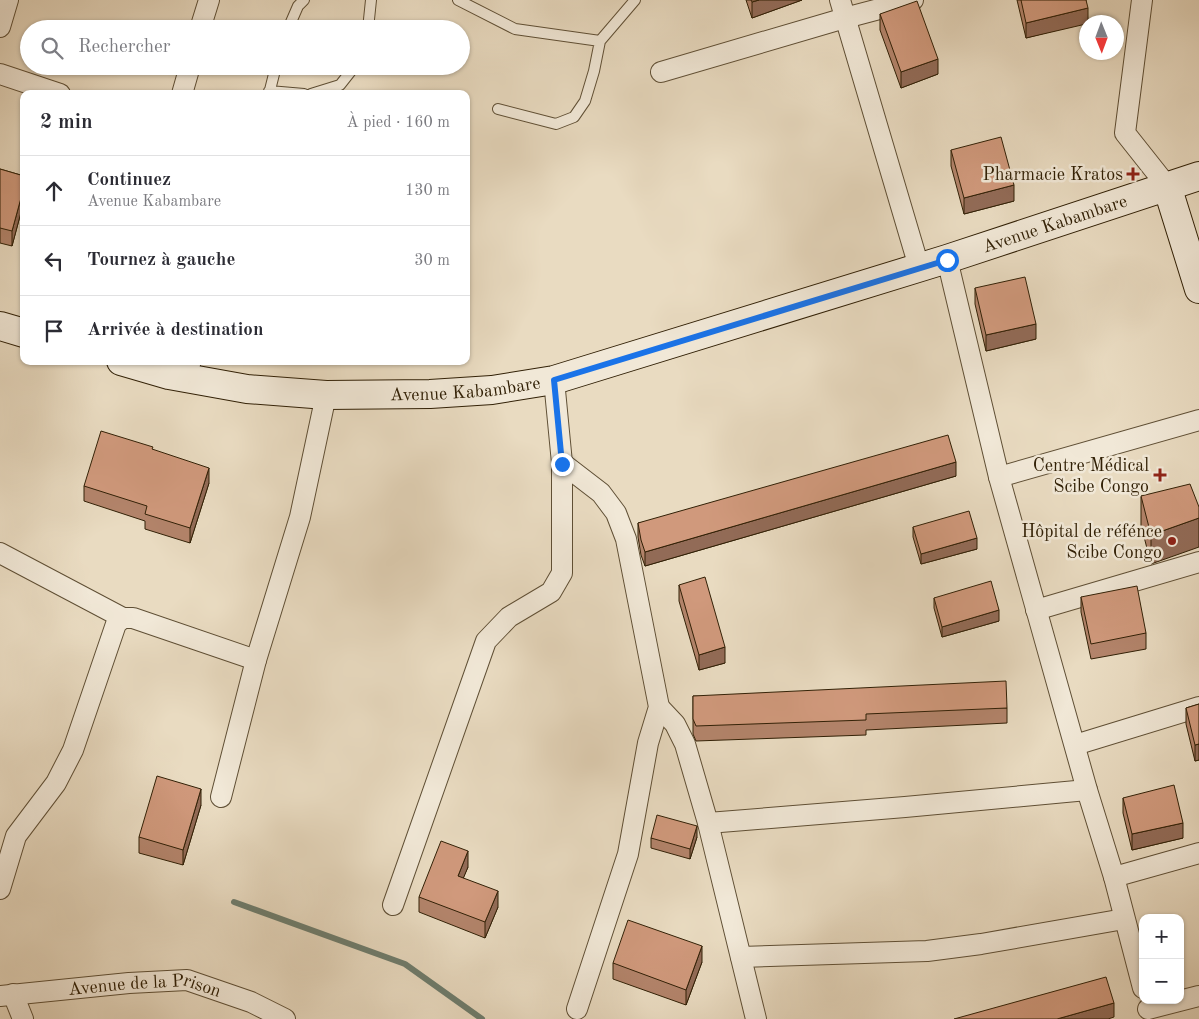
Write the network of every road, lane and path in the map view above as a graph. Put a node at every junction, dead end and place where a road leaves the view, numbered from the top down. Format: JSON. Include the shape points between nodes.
{"nodes":[{"id":1,"x":8,"y":0,"type":"edge"},
{"id":2,"x":209,"y":0,"type":"edge"},
{"id":3,"x":304,"y":0,"type":"edge"},
{"id":4,"x":371,"y":0,"type":"edge"},
{"id":5,"x":458,"y":0,"type":"edge"},
{"id":6,"x":635,"y":0,"type":"edge"},
{"id":7,"x":913,"y":0,"type":"edge"},
{"id":8,"x":1142,"y":0,"type":"edge"},
{"id":9,"x":843,"y":9,"type":"edge"},
{"id":10,"x":203,"y":20,"type":"edge"},
{"id":11,"x":292,"y":20,"type":"edge"},
{"id":12,"x":369,"y":20,"type":"edge"},
{"id":13,"x":0,"y":27,"type":"edge"},
{"id":14,"x":600,"y":41,"type":"junction"},
{"id":15,"x":661,"y":72,"type":"dead end"},
{"id":16,"x":0,"y":74,"type":"edge"},
{"id":17,"x":187,"y":75,"type":"edge"},
{"id":18,"x":274,"y":75,"type":"edge"},
{"id":19,"x":348,"y":75,"type":"edge"},
{"id":20,"x":48,"y":90,"type":"edge"},
{"id":21,"x":183,"y":90,"type":"edge"},
{"id":22,"x":270,"y":90,"type":"edge"},
{"id":23,"x":324,"y":90,"type":"edge"},
{"id":24,"x":498,"y":109,"type":"dead end"},
{"id":25,"x":1199,"y":176,"type":"edge"},
{"id":26,"x":1167,"y":186,"type":"junction"},
{"id":27,"x":947,"y":260,"type":"junction"},
{"id":28,"x":919,"y":267,"type":"junction"},
{"id":29,"x":1199,"y":289,"type":"edge"},
{"id":30,"x":0,"y":326,"type":"edge"},
{"id":31,"x":20,"y":332,"type":"edge"},
{"id":32,"x":135,"y":365,"type":"edge"},
{"id":33,"x":193,"y":370,"type":"edge"},
{"id":34,"x":554,"y":380,"type":"junction"},
{"id":35,"x":326,"y":395,"type":"junction"},
{"id":36,"x":1199,"y":420,"type":"edge"},
{"id":37,"x":562,"y":464,"type":"junction"},
{"id":38,"x":999,"y":477,"type":"junction"},
{"id":39,"x":0,"y":552,"type":"edge"},
{"id":40,"x":1199,"y":562,"type":"edge"},
{"id":41,"x":1036,"y":610,"type":"junction"},
{"id":42,"x":123,"y":618,"type":"junction"},
{"id":43,"x":256,"y":660,"type":"junction"},
{"id":44,"x":660,"y":707,"type":"junction"},
{"id":45,"x":1199,"y":707,"type":"edge"},
{"id":46,"x":1075,"y":745,"type":"junction"},
{"id":47,"x":1087,"y":790,"type":"junction"},
{"id":48,"x":221,"y":797,"type":"dead end"},
{"id":49,"x":708,"y":823,"type":"junction"},
{"id":50,"x":8,"y":833,"type":"edge"},
{"id":51,"x":1199,"y":853,"type":"edge"},
{"id":52,"x":1114,"y":877,"type":"junction"},
{"id":53,"x":0,"y":889,"type":"edge"},
{"id":54,"x":393,"y":905,"type":"dead end"},
{"id":55,"x":1124,"y":919,"type":"junction"},
{"id":56,"x":741,"y":958,"type":"junction"},
{"id":57,"x":1139,"y":973,"type":"edge"},
{"id":58,"x":7,"y":995,"type":"edge"},
{"id":59,"x":1199,"y":996,"type":"edge"},
{"id":60,"x":577,"y":1009,"type":"dead end"},
{"id":61,"x":1145,"y":1009,"type":"edge"},
{"id":62,"x":23,"y":1019,"type":"edge"},
{"id":63,"x":285,"y":1019,"type":"edge"},
{"id":64,"x":756,"y":1019,"type":"edge"}],
"edges":[{"from":1,"to":13,"type":"street"},
{"from":2,"to":10,"type":"street"},
{"from":3,"to":11,"type":"lane"},
{"from":4,"to":12,"type":"lane"},
{"from":5,"to":14,"type":"lane","via":[[515,29]]},
{"from":6,"to":14,"type":"lane"},
{"from":7,"to":9,"type":"street"},
{"from":8,"to":26,"type":"street","via":[[1125,133]]},
{"from":9,"to":15,"type":"street"},
{"from":9,"to":28,"type":"street"},
{"from":14,"to":24,"type":"lane","via":[[587,93],[574,117],[556,124]]},
{"from":16,"to":20,"type":"street"},
{"from":17,"to":21,"type":"street"},
{"from":18,"to":22,"type":"lane"},
{"from":19,"to":23,"type":"lane","via":[[340,85]]},
{"from":25,"to":26,"type":"main road","name":"Avenue Kabambare"},
{"from":26,"to":27,"type":"main road","name":"Avenue Kabambare"},
{"from":26,"to":29,"type":"main road"},
{"from":27,"to":28,"type":"main road","name":"Avenue Kabambare"},
{"from":27,"to":38,"type":"street"},
{"from":28,"to":34,"type":"main road","name":"Avenue Kabambare"},
{"from":30,"to":31,"type":"main road"},
{"from":32,"to":33,"type":"main road","name":"Avenue Kabambare","via":[[169,375]]},
{"from":33,"to":35,"type":"main road","name":"Avenue Kabambare","via":[[247,389]]},
{"from":34,"to":35,"type":"main road","name":"Avenue Kabambare","via":[[492,390]]},
{"from":34,"to":37,"type":"street"},
{"from":35,"to":43,"type":"street","via":[[300,517]]},
{"from":36,"to":38,"type":"street"},
{"from":37,"to":44,"type":"street","via":[[601,493],[616,513],[626,539]]},
{"from":37,"to":54,"type":"street","via":[[562,574],[551,592],[509,617],[486,641]]},
{"from":38,"to":41,"type":"street"},
{"from":39,"to":42,"type":"street"},
{"from":40,"to":41,"type":"street"},
{"from":41,"to":46,"type":"street"},
{"from":42,"to":43,"type":"street","via":[[133,618]]},
{"from":42,"to":50,"type":"street","via":[[116,624],[69,758],[56,783]]},
{"from":43,"to":48,"type":"street"},
{"from":44,"to":49,"type":"street","via":[[675,724],[685,744]]},
{"from":44,"to":60,"type":"street","via":[[648,743],[628,854]]},
{"from":45,"to":46,"type":"street"},
{"from":46,"to":47,"type":"street"},
{"from":47,"to":49,"type":"street"},
{"from":47,"to":52,"type":"street"},
{"from":49,"to":56,"type":"street"},
{"from":50,"to":53,"type":"street"},
{"from":51,"to":52,"type":"street"},
{"from":52,"to":55,"type":"street"},
{"from":55,"to":56,"type":"street","via":[[927,952]]},
{"from":55,"to":57,"type":"street"},
{"from":56,"to":64,"type":"street"},
{"from":58,"to":62,"type":"street"},
{"from":58,"to":63,"type":"street","name":"Avenue de la Prison","via":[[129,982],[187,980],[250,1002]]},
{"from":59,"to":61,"type":"street"}]}
